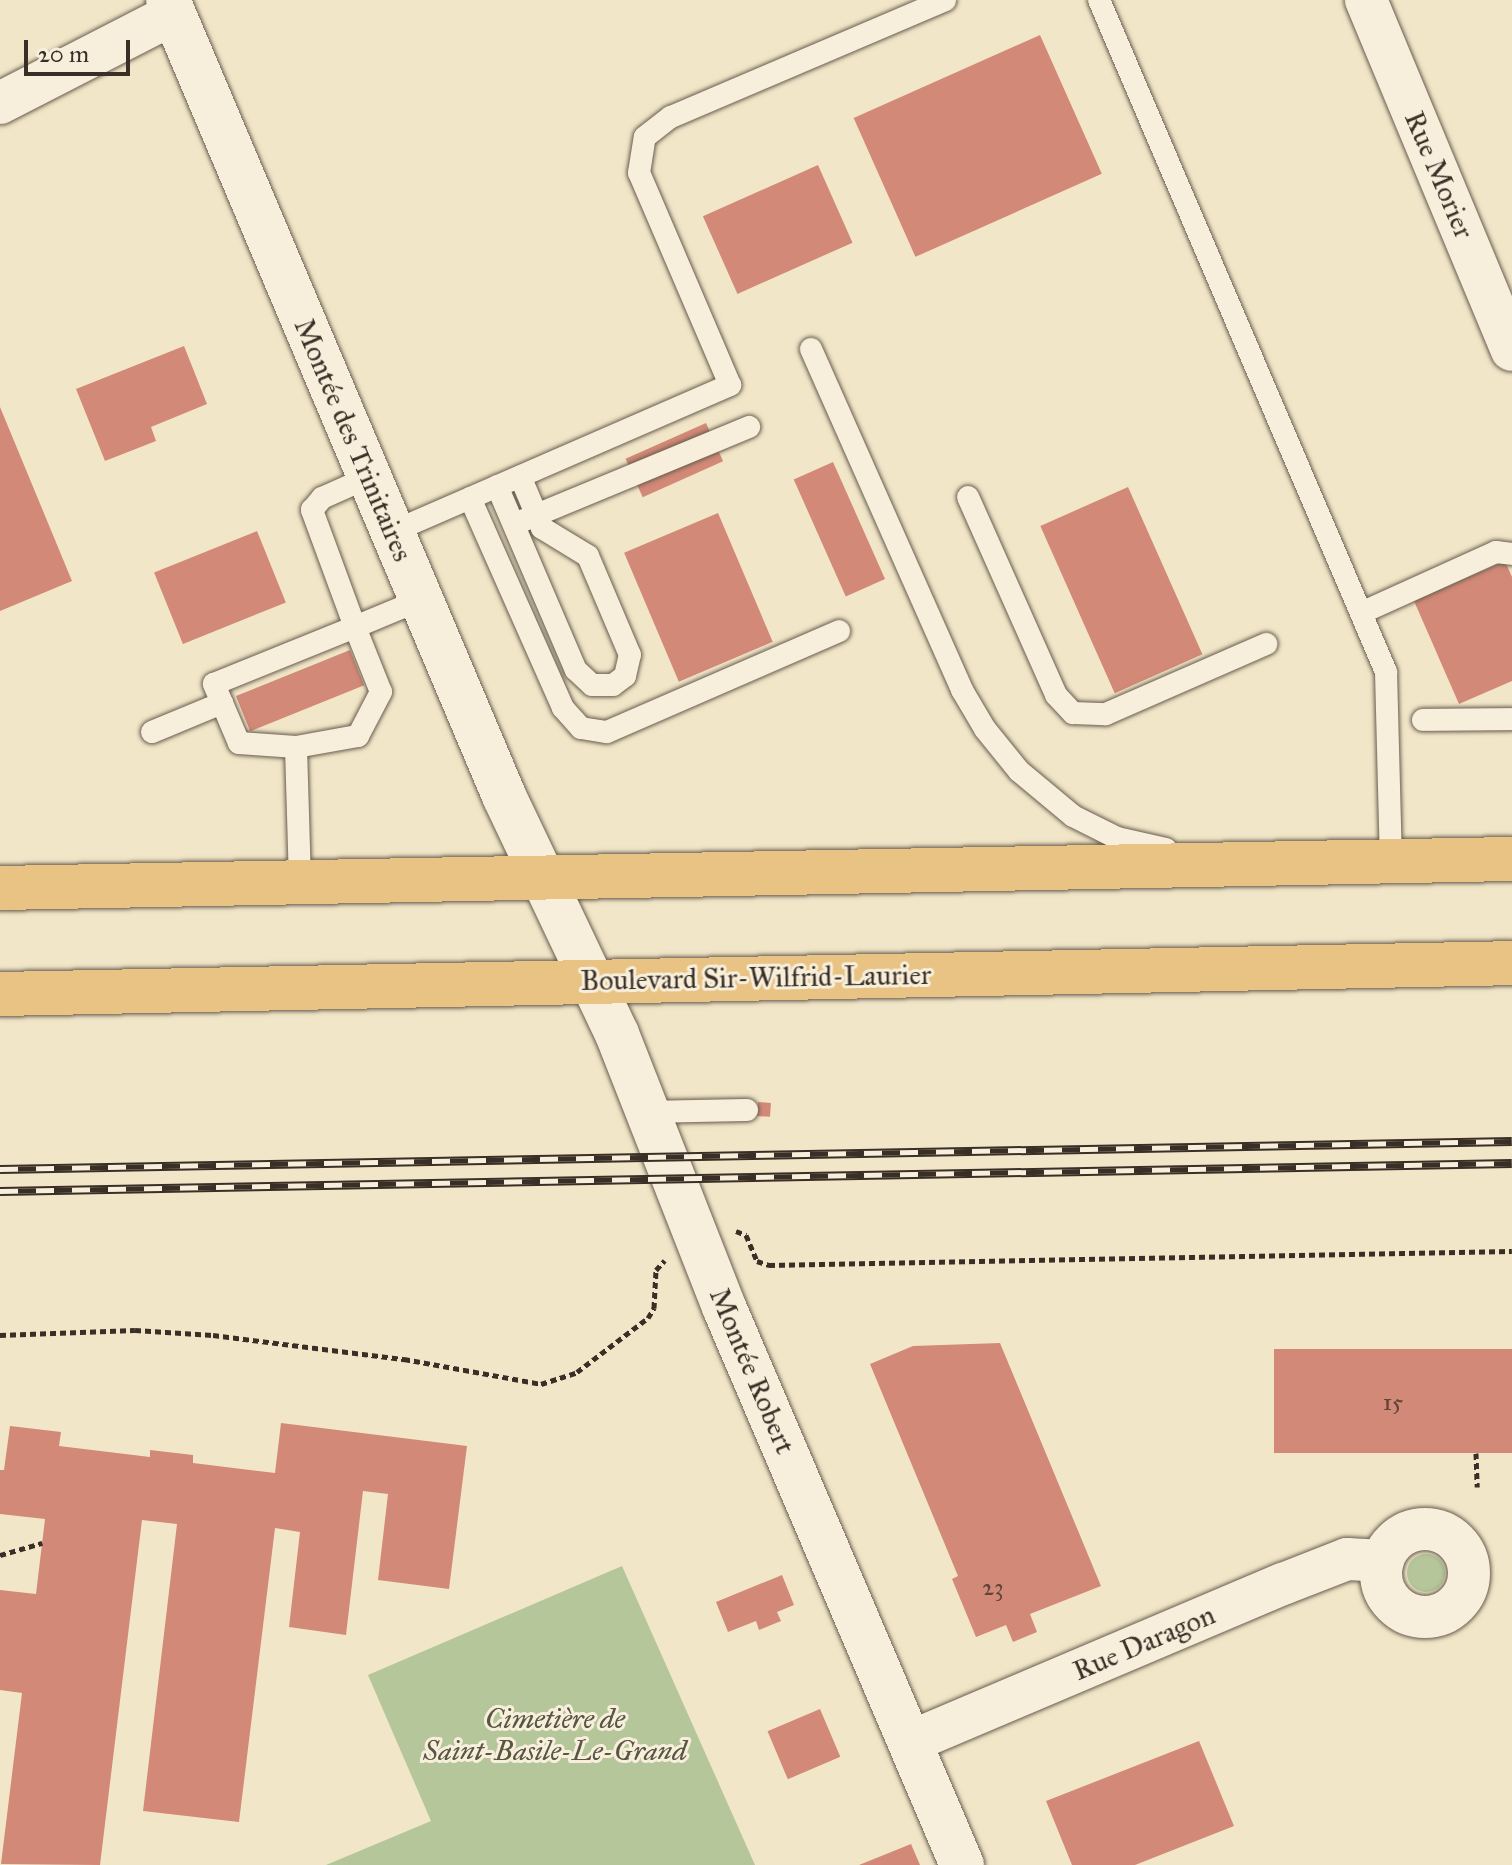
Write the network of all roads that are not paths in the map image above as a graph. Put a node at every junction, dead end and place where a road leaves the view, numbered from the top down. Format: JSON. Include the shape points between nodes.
{"nodes":[{"id":1,"x":945,"y":0,"type":"edge"},
{"id":2,"x":1099,"y":0,"type":"edge"},
{"id":3,"x":1366,"y":0,"type":"edge"},
{"id":4,"x":170,"y":7,"type":"edge"},
{"id":5,"x":0,"y":103,"type":"edge"},
{"id":6,"x":811,"y":349,"type":"dead end"},
{"id":7,"x":1512,"y":350,"type":"edge"},
{"id":8,"x":749,"y":427,"type":"dead end"},
{"id":9,"x":520,"y":476,"type":"junction"},
{"id":10,"x":369,"y":477,"type":"junction"},
{"id":11,"x":497,"y":486,"type":"junction"},
{"id":12,"x":968,"y":497,"type":"dead end"},
{"id":13,"x":470,"y":498,"type":"junction"},
{"id":14,"x":537,"y":516,"type":"junction"},
{"id":15,"x":514,"y":524,"type":"junction"},
{"id":16,"x":392,"y":532,"type":"junction"},
{"id":17,"x":1512,"y":554,"type":"edge"},
{"id":18,"x":420,"y":600,"type":"junction"},
{"id":19,"x":1361,"y":613,"type":"junction"},
{"id":20,"x":355,"y":627,"type":"junction"},
{"id":21,"x":839,"y":631,"type":"dead end"},
{"id":22,"x":1266,"y":644,"type":"dead end"},
{"id":23,"x":222,"y":703,"type":"junction"},
{"id":24,"x":1512,"y":719,"type":"edge"},
{"id":25,"x":1423,"y":720,"type":"dead end"},
{"id":26,"x":152,"y":732,"type":"dead end"},
{"id":27,"x":296,"y":747,"type":"junction"},
{"id":28,"x":1391,"y":859,"type":"junction"},
{"id":29,"x":1512,"y":859,"type":"edge"},
{"id":30,"x":1262,"y":862,"type":"junction"},
{"id":31,"x":541,"y":878,"type":"junction"},
{"id":32,"x":300,"y":882,"type":"junction"},
{"id":33,"x":0,"y":888,"type":"edge"},
{"id":34,"x":1512,"y":963,"type":"edge"},
{"id":35,"x":590,"y":982,"type":"junction"},
{"id":36,"x":0,"y":994,"type":"edge"},
{"id":37,"x":747,"y":1110,"type":"dead end"},
{"id":38,"x":644,"y":1112,"type":"junction"},
{"id":39,"x":1383,"y":1561,"type":"dead end"},
{"id":40,"x":910,"y":1742,"type":"junction"},
{"id":41,"x":962,"y":1865,"type":"edge"}],
"edges":[{"from":1,"to":9,"type":"lane","via":[[650,130],[641,146],[639,173],[730,385]]},
{"from":2,"to":19,"type":"lane"},
{"from":3,"to":7,"type":"street","name":"Rue Morier"},
{"from":4,"to":5,"type":"street"},
{"from":4,"to":10,"type":"street","name":"Montée des Trinitaires"},
{"from":6,"to":30,"type":"lane","via":[[979,720],[1019,771],[1097,829],[1140,845]]},
{"from":8,"to":14,"type":"lane"},
{"from":9,"to":11,"type":"lane"},
{"from":9,"to":14,"type":"lane"},
{"from":10,"to":16,"type":"street","name":"Montée des Trinitaires"},
{"from":10,"to":20,"type":"lane","via":[[322,498],[312,510]]},
{"from":11,"to":13,"type":"lane"},
{"from":11,"to":15,"type":"lane"},
{"from":12,"to":22,"type":"lane","via":[[1056,695],[1073,713],[1106,714]]},
{"from":13,"to":16,"type":"lane"},
{"from":13,"to":21,"type":"lane","via":[[563,708],[581,728],[607,732]]},
{"from":14,"to":15,"type":"lane"},
{"from":14,"to":15,"type":"lane","via":[[542,528],[588,556],[630,655],[625,676],[613,685],[592,685],[576,670]]},
{"from":16,"to":18,"type":"street","name":"Montée des Trinitaires"},
{"from":17,"to":19,"type":"lane","via":[[1496,552]]},
{"from":18,"to":20,"type":"lane"},
{"from":18,"to":31,"type":"street","name":"Montée des Trinitaires"},
{"from":19,"to":28,"type":"lane","via":[[1386,672]]},
{"from":20,"to":23,"type":"lane","via":[[214,684]]},
{"from":20,"to":27,"type":"lane","via":[[381,692],[358,736]]},
{"from":23,"to":26,"type":"lane"},
{"from":23,"to":27,"type":"lane","via":[[239,743]]},
{"from":24,"to":25,"type":"lane"},
{"from":27,"to":32,"type":"lane"},
{"from":28,"to":29,"type":"main road"},
{"from":28,"to":30,"type":"main road"},
{"from":30,"to":31,"type":"main road"},
{"from":31,"to":32,"type":"main road"},
{"from":31,"to":35,"type":"street","name":"Montée Robert"},
{"from":32,"to":33,"type":"main road"},
{"from":34,"to":35,"type":"main road","name":"Boulevard Sir-Wilfrid-Laurier"},
{"from":35,"to":36,"type":"main road","name":"Boulevard Sir-Wilfrid-Laurier"},
{"from":35,"to":38,"type":"street","name":"Montée Robert","via":[[617,1034]]},
{"from":37,"to":38,"type":"lane"},
{"from":38,"to":40,"type":"street","name":"Montée Robert"},
{"from":39,"to":40,"type":"street","name":"Rue Daragon","via":[[1347,1559]]},
{"from":40,"to":41,"type":"street","name":"Montée Robert"}]}
